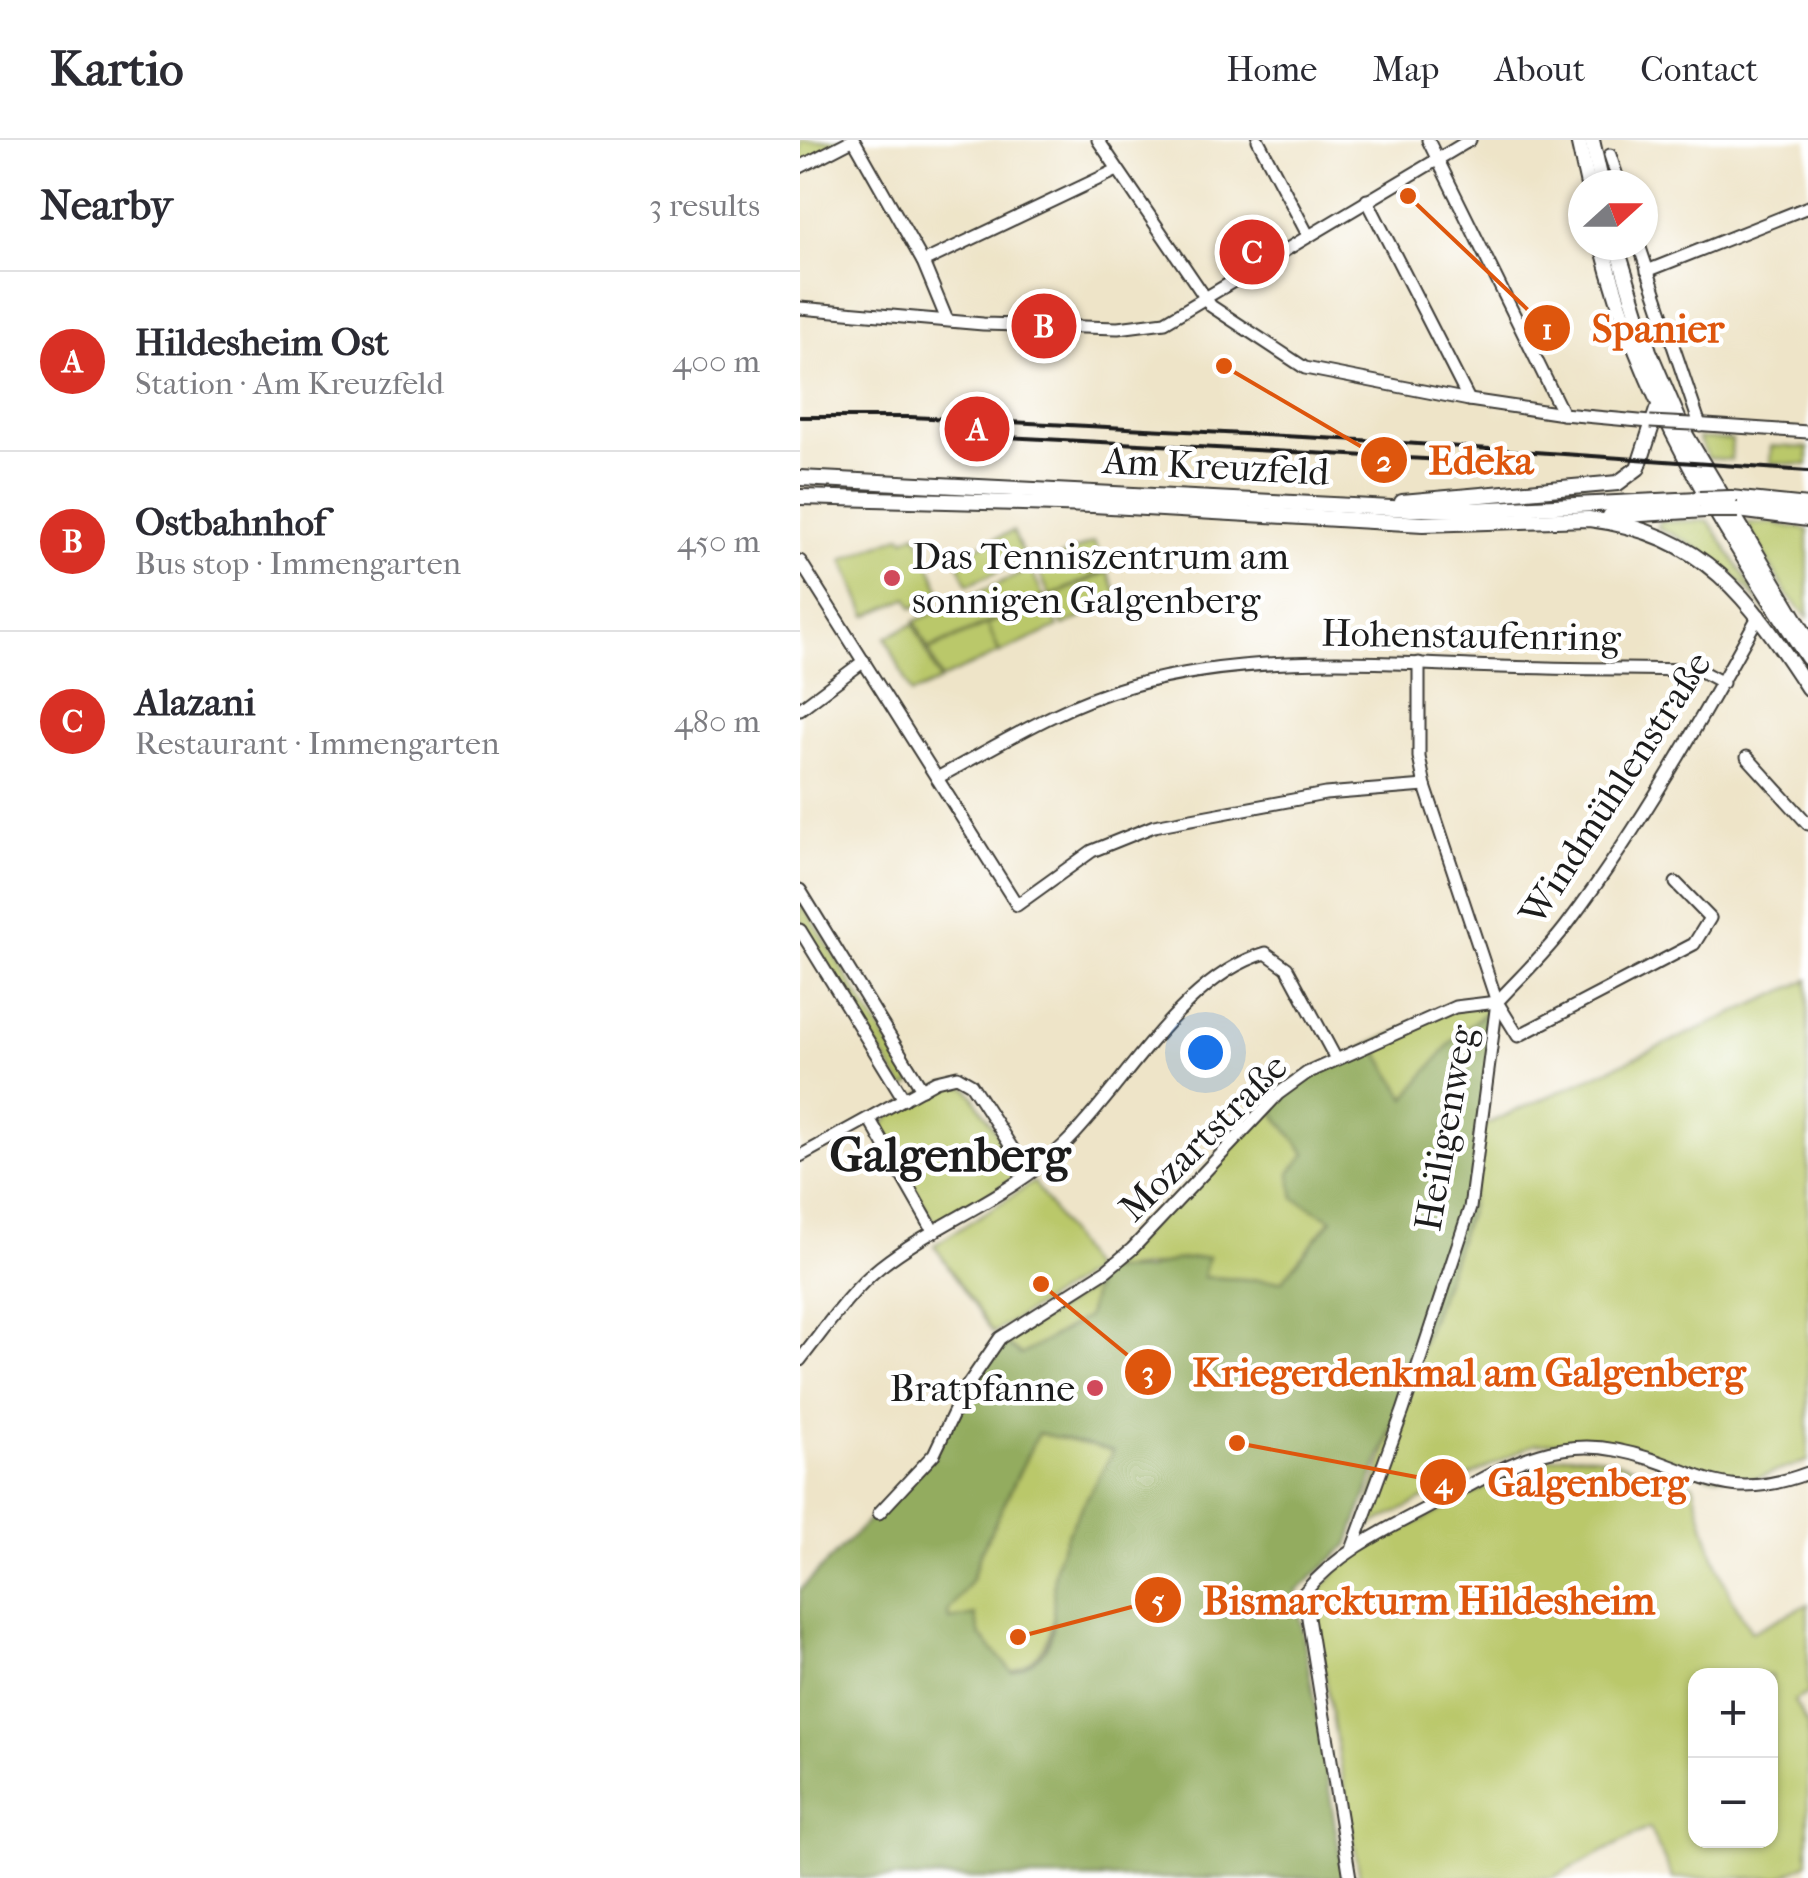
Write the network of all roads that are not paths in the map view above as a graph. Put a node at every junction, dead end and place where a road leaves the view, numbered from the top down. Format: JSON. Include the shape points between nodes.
{"nodes":[{"id":1,"x":853,"y":140,"type":"edge"},
{"id":2,"x":1098,"y":140,"type":"edge"},
{"id":3,"x":1258,"y":140,"type":"edge"},
{"id":4,"x":1428,"y":140,"type":"edge"},
{"id":5,"x":1470,"y":140,"type":"edge"},
{"id":6,"x":1578,"y":140,"type":"edge"},
{"id":7,"x":1592,"y":140,"type":"edge"},
{"id":8,"x":1610,"y":155,"type":"dead end"},
{"id":9,"x":1439,"y":157,"type":"junction"},
{"id":10,"x":800,"y":167,"type":"edge"},
{"id":11,"x":1116,"y":170,"type":"junction"},
{"id":12,"x":1585,"y":170,"type":"edge"},
{"id":13,"x":1599,"y":170,"type":"edge"},
{"id":14,"x":1615,"y":170,"type":"edge"},
{"id":15,"x":1368,"y":200,"type":"junction"},
{"id":16,"x":1808,"y":207,"type":"edge"},
{"id":17,"x":1308,"y":235,"type":"junction"},
{"id":18,"x":1606,"y":260,"type":"edge"},
{"id":19,"x":1620,"y":260,"type":"edge"},
{"id":20,"x":1644,"y":260,"type":"edge"},
{"id":21,"x":923,"y":262,"type":"junction"},
{"id":22,"x":1648,"y":270,"type":"junction"},
{"id":23,"x":1206,"y":300,"type":"junction"},
{"id":24,"x":800,"y":308,"type":"edge"},
{"id":25,"x":947,"y":320,"type":"junction"},
{"id":26,"x":1469,"y":400,"type":"junction"},
{"id":27,"x":1657,"y":404,"type":"junction"},
{"id":28,"x":1562,"y":414,"type":"junction"},
{"id":29,"x":1695,"y":424,"type":"junction"},
{"id":30,"x":1808,"y":432,"type":"edge"},
{"id":31,"x":800,"y":478,"type":"edge"},
{"id":32,"x":800,"y":497,"type":"edge"},
{"id":33,"x":1702,"y":504,"type":"junction"},
{"id":34,"x":1377,"y":506,"type":"junction"},
{"id":35,"x":1808,"y":506,"type":"edge"},
{"id":36,"x":1732,"y":514,"type":"junction"},
{"id":37,"x":1590,"y":518,"type":"junction"},
{"id":38,"x":1808,"y":519,"type":"edge"},
{"id":39,"x":800,"y":561,"type":"edge"},
{"id":40,"x":1775,"y":587,"type":"junction"},
{"id":41,"x":1759,"y":615,"type":"junction"},
{"id":42,"x":1808,"y":626,"type":"edge"},
{"id":43,"x":1808,"y":640,"type":"edge"},
{"id":44,"x":1808,"y":658,"type":"edge"},
{"id":45,"x":864,"y":660,"type":"junction"},
{"id":46,"x":1419,"y":662,"type":"junction"},
{"id":47,"x":1723,"y":683,"type":"junction"},
{"id":48,"x":1808,"y":688,"type":"edge"},
{"id":49,"x":800,"y":709,"type":"edge"},
{"id":50,"x":1748,"y":756,"type":"dead end"},
{"id":51,"x":937,"y":778,"type":"junction"},
{"id":52,"x":1424,"y":786,"type":"junction"},
{"id":53,"x":1808,"y":824,"type":"edge"},
{"id":54,"x":1676,"y":883,"type":"dead end"},
{"id":55,"x":800,"y":890,"type":"edge"},
{"id":56,"x":822,"y":928,"type":"junction"},
{"id":57,"x":802,"y":937,"type":"edge"},
{"id":58,"x":1497,"y":1002,"type":"junction"},
{"id":59,"x":1336,"y":1058,"type":"junction"},
{"id":60,"x":922,"y":1089,"type":"junction"},
{"id":61,"x":904,"y":1099,"type":"junction"},
{"id":62,"x":870,"y":1120,"type":"junction"},
{"id":63,"x":800,"y":1156,"type":"edge"},
{"id":64,"x":1028,"y":1172,"type":"junction"},
{"id":65,"x":934,"y":1232,"type":"junction"},
{"id":66,"x":800,"y":1360,"type":"edge"},
{"id":67,"x":1808,"y":1473,"type":"edge"},
{"id":68,"x":879,"y":1512,"type":"dead end"},
{"id":69,"x":1353,"y":1548,"type":"junction"},
{"id":70,"x":1350,"y":1878,"type":"edge"}],
"edges":[{"from":1,"to":10,"type":"street"},
{"from":1,"to":21,"type":"street"},
{"from":2,"to":11,"type":"street"},
{"from":3,"to":17,"type":"street"},
{"from":4,"to":9,"type":"street"},
{"from":5,"to":9,"type":"street"},
{"from":6,"to":12,"type":"main road"},
{"from":7,"to":13,"type":"main road"},
{"from":8,"to":14,"type":"street"},
{"from":9,"to":15,"type":"street"},
{"from":9,"to":28,"type":"street"},
{"from":11,"to":21,"type":"street"},
{"from":11,"to":23,"type":"street"},
{"from":15,"to":17,"type":"street"},
{"from":15,"to":26,"type":"street"},
{"from":16,"to":22,"type":"street"},
{"from":17,"to":23,"type":"street"},
{"from":18,"to":27,"type":"main road"},
{"from":19,"to":36,"type":"main road","via":[[1669,398]]},
{"from":20,"to":22,"type":"street"},
{"from":21,"to":25,"type":"street"},
{"from":22,"to":29,"type":"street"},
{"from":23,"to":25,"type":"street","via":[[1165,322],[1118,328]]},
{"from":23,"to":26,"type":"street","via":[[1312,371]]},
{"from":24,"to":25,"type":"street"},
{"from":26,"to":28,"type":"street"},
{"from":27,"to":34,"type":"main road","via":[[1641,461],[1618,483]]},
{"from":27,"to":36,"type":"main road","via":[[1680,452]]},
{"from":28,"to":29,"type":"street","bridge":true},
{"from":29,"to":30,"type":"street"},
{"from":31,"to":34,"type":"main road","name":"Am Kreuzfeld"},
{"from":32,"to":37,"type":"main road","name":"Am Kreuzfeld","via":[[1423,524]]},
{"from":33,"to":34,"type":"main road","name":"Am Kreuzfeld"},
{"from":33,"to":36,"type":"main road","bridge":true},
{"from":33,"to":37,"type":"main road"},
{"from":35,"to":36,"type":"main road"},
{"from":36,"to":38,"type":"main road"},
{"from":36,"to":40,"type":"main road"},
{"from":36,"to":44,"type":"main road"},
{"from":37,"to":41,"type":"main road","name":"Am Kreuzfeld","via":[[1643,530],[1694,552]]},
{"from":39,"to":45,"type":"street"},
{"from":40,"to":42,"type":"main road"},
{"from":40,"to":43,"type":"main road"},
{"from":41,"to":47,"type":"street","name":"Windmühlenstraße"},
{"from":41,"to":48,"type":"main road","name":"Am Kreuzfeld"},
{"from":45,"to":49,"type":"street"},
{"from":45,"to":51,"type":"street"},
{"from":46,"to":47,"type":"street","name":"Hohenstaufenring","via":[[1699,670]]},
{"from":46,"to":51,"type":"street","name":"Hohenstaufenring","via":[[1262,663],[1126,687],[1054,715]]},
{"from":46,"to":52,"type":"street"},
{"from":47,"to":58,"type":"street","name":"Windmühlenstraße","via":[[1567,926]]},
{"from":50,"to":53,"type":"street"},
{"from":51,"to":52,"type":"street","via":[[1016,905],[1092,851],[1154,826],[1325,794]]},
{"from":52,"to":58,"type":"street"},
{"from":54,"to":58,"type":"street","via":[[1710,918],[1694,944],[1518,1036]]},
{"from":55,"to":56,"type":"street"},
{"from":56,"to":57,"type":"street"},
{"from":56,"to":60,"type":"street"},
{"from":57,"to":61,"type":"street"},
{"from":58,"to":59,"type":"street","name":"Mozartstraße","via":[[1456,1008]]},
{"from":58,"to":69,"type":"street","name":"Heiligenweg","via":[[1470,1208]]},
{"from":59,"to":64,"type":"street","via":[[1287,968],[1266,953],[1248,958],[1193,1000],[1067,1143]]},
{"from":59,"to":68,"type":"street","name":"Mozartstraße","via":[[1278,1094],[1108,1270],[1000,1338],[965,1389],[934,1454]]},
{"from":60,"to":61,"type":"street"},
{"from":60,"to":64,"type":"street","via":[[957,1076],[972,1084]]},
{"from":61,"to":62,"type":"street"},
{"from":62,"to":63,"type":"street"},
{"from":62,"to":65,"type":"street"},
{"from":64,"to":65,"type":"street"},
{"from":65,"to":66,"type":"street","via":[[878,1268]]},
{"from":67,"to":69,"type":"street","via":[[1733,1486],[1617,1450],[1561,1449],[1519,1461]]},
{"from":69,"to":70,"type":"street","via":[[1304,1593]]}]}
